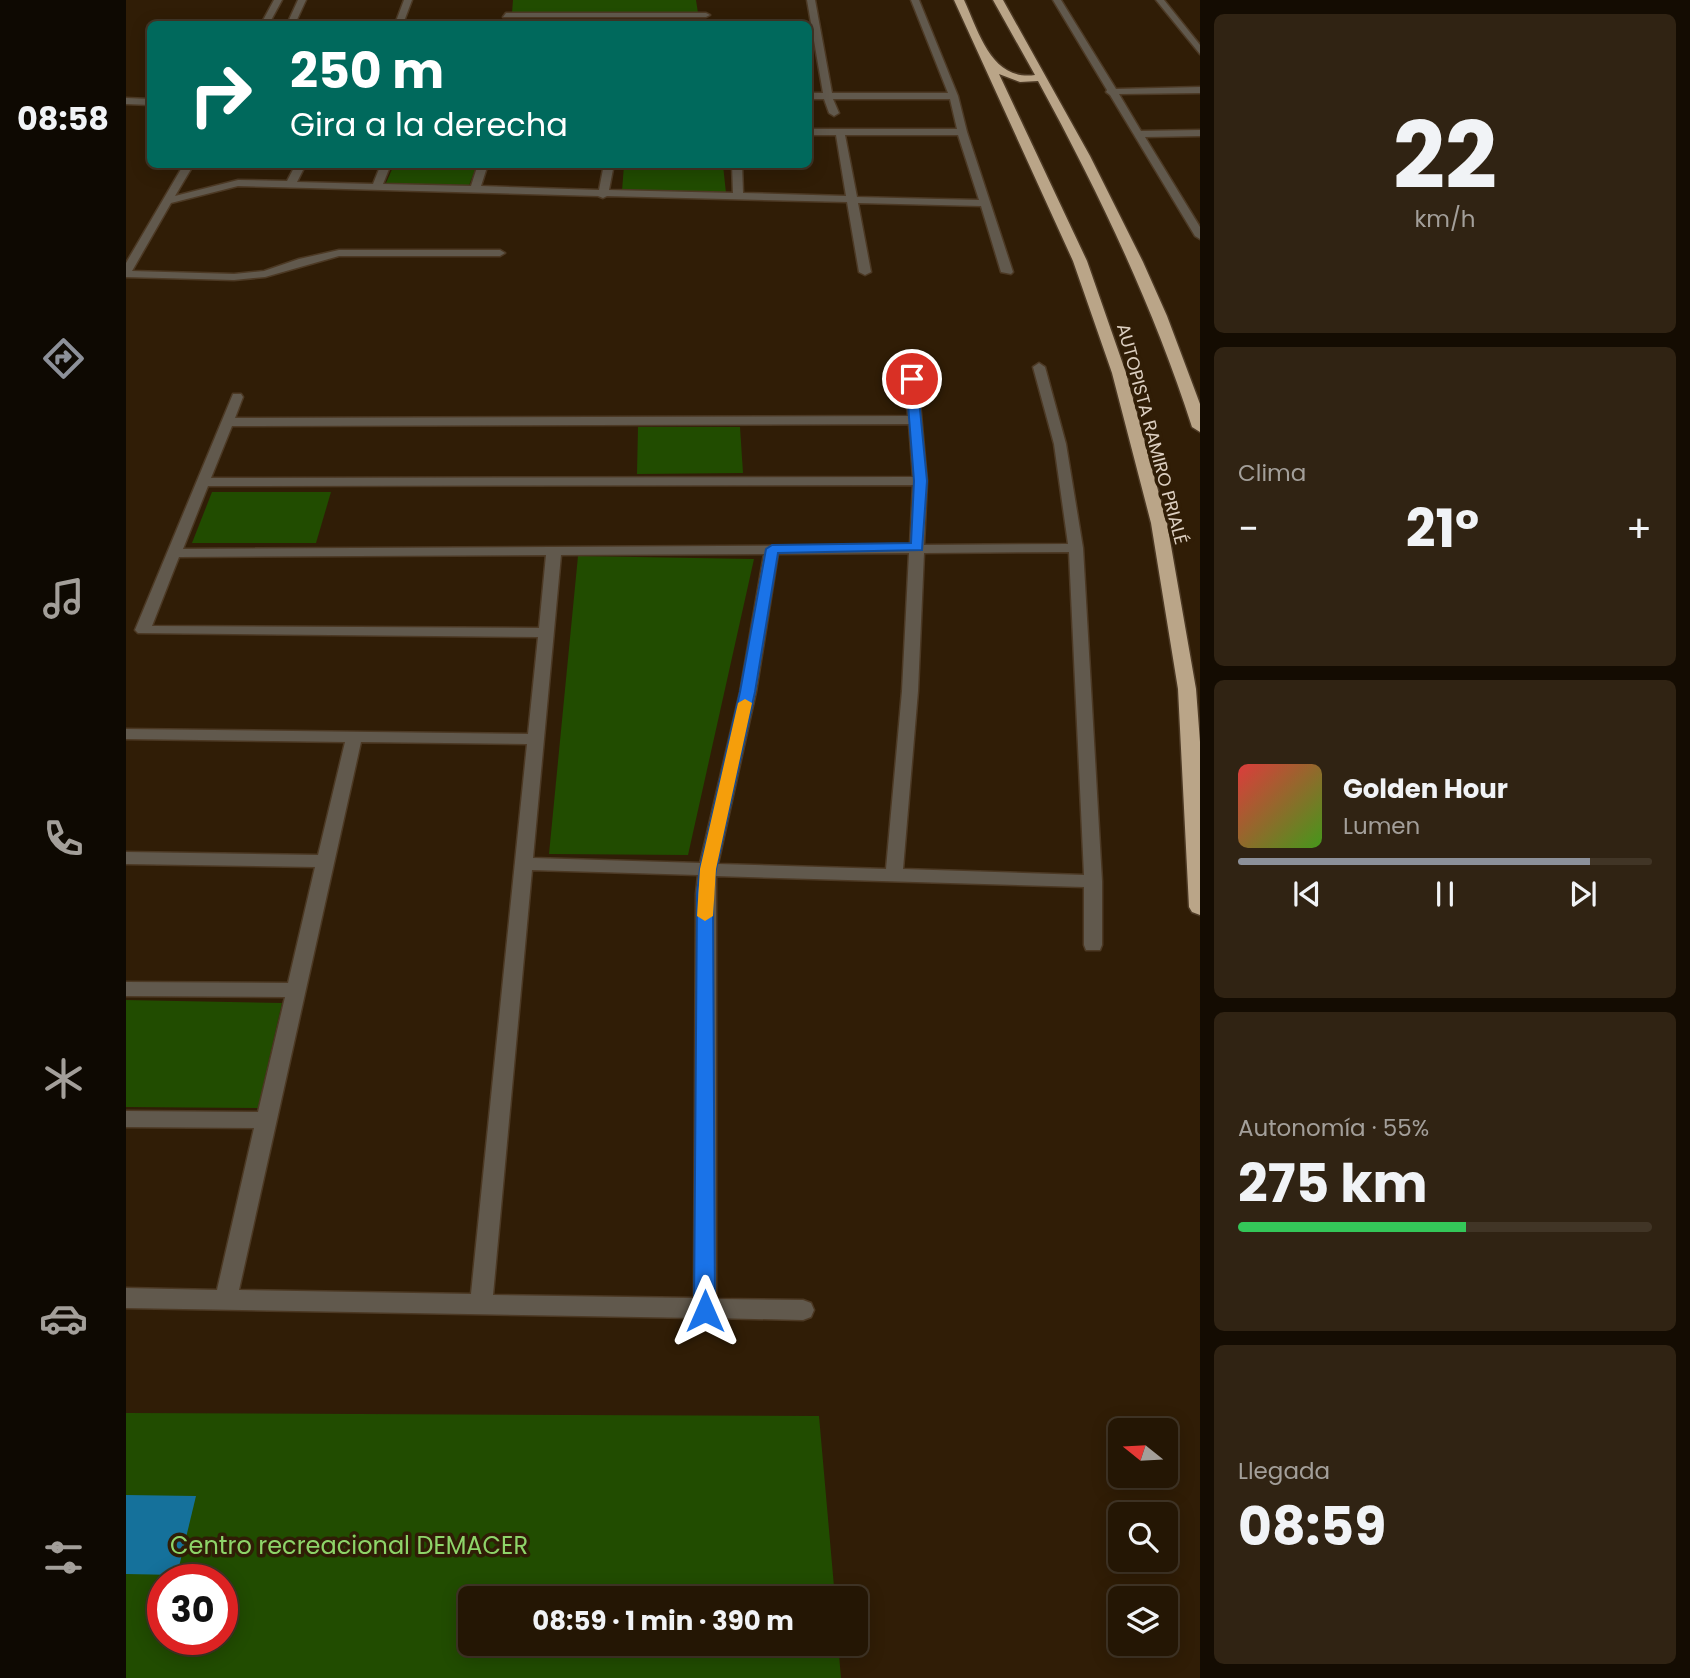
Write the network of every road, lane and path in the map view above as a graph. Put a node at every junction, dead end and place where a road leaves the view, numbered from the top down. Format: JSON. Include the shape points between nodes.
{"nodes":[{"id":1,"x":278,"y":0,"type":"edge"},
{"id":2,"x":302,"y":0,"type":"edge"},
{"id":3,"x":408,"y":0,"type":"edge"},
{"id":4,"x":811,"y":0,"type":"edge"},
{"id":5,"x":915,"y":0,"type":"edge"},
{"id":6,"x":959,"y":0,"type":"edge"},
{"id":7,"x":999,"y":0,"type":"edge"},
{"id":8,"x":1057,"y":0,"type":"edge"},
{"id":9,"x":1160,"y":0,"type":"edge"},
{"id":10,"x":506,"y":16,"type":"edge"},
{"id":11,"x":705,"y":16,"type":"edge"},
{"id":12,"x":267,"y":21,"type":"edge"},
{"id":13,"x":292,"y":21,"type":"edge"},
{"id":14,"x":400,"y":21,"type":"edge"},
{"id":15,"x":1200,"y":51,"type":"edge"},
{"id":16,"x":989,"y":62,"type":"junction"},
{"id":17,"x":1041,"y":77,"type":"junction"},
{"id":18,"x":1200,"y":90,"type":"edge"},
{"id":19,"x":1111,"y":92,"type":"junction"},
{"id":20,"x":812,"y":96,"type":"edge"},
{"id":21,"x":828,"y":96,"type":"junction"},
{"id":22,"x":954,"y":96,"type":"junction"},
{"id":23,"x":126,"y":102,"type":"edge"},
{"id":24,"x":147,"y":102,"type":"edge"},
{"id":25,"x":834,"y":113,"type":"dead end"},
{"id":26,"x":812,"y":132,"type":"edge"},
{"id":27,"x":841,"y":132,"type":"junction"},
{"id":28,"x":962,"y":132,"type":"junction"},
{"id":29,"x":1200,"y":133,"type":"edge"},
{"id":30,"x":1139,"y":134,"type":"junction"},
{"id":31,"x":188,"y":168,"type":"edge"},
{"id":32,"x":299,"y":168,"type":"edge"},
{"id":33,"x":384,"y":168,"type":"edge"},
{"id":34,"x":483,"y":168,"type":"edge"},
{"id":35,"x":608,"y":168,"type":"edge"},
{"id":36,"x":737,"y":168,"type":"edge"},
{"id":37,"x":290,"y":185,"type":"junction"},
{"id":38,"x":376,"y":188,"type":"junction"},
{"id":39,"x":474,"y":191,"type":"junction"},
{"id":40,"x":603,"y":195,"type":"junction"},
{"id":41,"x":738,"y":198,"type":"junction"},
{"id":42,"x":168,"y":201,"type":"junction"},
{"id":43,"x":853,"y":201,"type":"junction"},
{"id":44,"x":985,"y":203,"type":"junction"},
{"id":45,"x":1200,"y":236,"type":"edge"},
{"id":46,"x":500,"y":253,"type":"dead end"},
{"id":47,"x":864,"y":272,"type":"dead end"},
{"id":48,"x":1007,"y":272,"type":"dead end"},
{"id":49,"x":126,"y":273,"type":"edge"},
{"id":50,"x":910,"y":359,"type":"dead end"},
{"id":51,"x":1039,"y":367,"type":"dead end"},
{"id":52,"x":237,"y":397,"type":"dead end"},
{"id":53,"x":915,"y":420,"type":"junction"},
{"id":54,"x":227,"y":422,"type":"junction"},
{"id":55,"x":1200,"y":427,"type":"edge"},
{"id":56,"x":920,"y":481,"type":"junction"},
{"id":57,"x":202,"y":482,"type":"junction"},
{"id":58,"x":917,"y":547,"type":"junction"},
{"id":59,"x":1076,"y":548,"type":"junction"},
{"id":60,"x":772,"y":549,"type":"junction"},
{"id":61,"x":554,"y":550,"type":"junction"},
{"id":62,"x":174,"y":553,"type":"junction"},
{"id":63,"x":546,"y":633,"type":"junction"},
{"id":64,"x":126,"y":734,"type":"edge"},
{"id":65,"x":354,"y":736,"type":"junction"},
{"id":66,"x":535,"y":739,"type":"junction"},
{"id":67,"x":126,"y":858,"type":"edge"},
{"id":68,"x":326,"y":861,"type":"junction"},
{"id":69,"x":522,"y":864,"type":"junction"},
{"id":70,"x":708,"y":869,"type":"junction"},
{"id":71,"x":894,"y":874,"type":"junction"},
{"id":72,"x":1093,"y":881,"type":"junction"},
{"id":73,"x":1200,"y":907,"type":"edge"},
{"id":74,"x":1093,"y":945,"type":"dead end"},
{"id":75,"x":126,"y":989,"type":"edge"},
{"id":76,"x":296,"y":990,"type":"junction"},
{"id":77,"x":126,"y":1119,"type":"edge"},
{"id":78,"x":267,"y":1120,"type":"junction"},
{"id":79,"x":126,"y":1298,"type":"edge"},
{"id":80,"x":226,"y":1299,"type":"junction"},
{"id":81,"x":481,"y":1304,"type":"junction"},
{"id":82,"x":803,"y":1310,"type":"dead end"},
{"id":83,"x":705,"y":1311,"type":"junction"}],
"edges":[{"from":1,"to":12,"type":"street"},
{"from":2,"to":13,"type":"street"},
{"from":3,"to":14,"type":"street"},
{"from":4,"to":21,"type":"street"},
{"from":5,"to":22,"type":"street"},
{"from":6,"to":16,"type":"highway","name":"AUTOPISTA RAMIRO PRIALÉ"},
{"from":7,"to":17,"type":"highway","name":"AUTOPISTA RAMIRO PRIALÉ"},
{"from":8,"to":19,"type":"street"},
{"from":9,"to":15,"type":"street"},
{"from":10,"to":11,"type":"street"},
{"from":16,"to":17,"type":"highway","via":[[1006,76]]},
{"from":16,"to":73,"type":"highway","name":"AUTOPISTA RAMIRO PRIALÉ","via":[[1080,261],[1119,373],[1159,523],[1187,689]]},
{"from":17,"to":55,"type":"highway","name":"AUTOPISTA RAMIRO PRIALÉ","via":[[1137,259],[1184,373]]},
{"from":18,"to":19,"type":"street"},
{"from":19,"to":30,"type":"street"},
{"from":20,"to":21,"type":"street"},
{"from":21,"to":22,"type":"street"},
{"from":21,"to":25,"type":"street"},
{"from":22,"to":28,"type":"street"},
{"from":23,"to":24,"type":"street"},
{"from":26,"to":27,"type":"street"},
{"from":27,"to":28,"type":"street"},
{"from":27,"to":43,"type":"street"},
{"from":28,"to":44,"type":"street"},
{"from":29,"to":30,"type":"street"},
{"from":30,"to":45,"type":"street"},
{"from":31,"to":42,"type":"street"},
{"from":32,"to":37,"type":"street"},
{"from":33,"to":38,"type":"street"},
{"from":34,"to":39,"type":"street"},
{"from":35,"to":40,"type":"street"},
{"from":36,"to":41,"type":"street"},
{"from":37,"to":38,"type":"street"},
{"from":37,"to":42,"type":"street","via":[[238,183]]},
{"from":38,"to":39,"type":"street"},
{"from":39,"to":40,"type":"street"},
{"from":40,"to":41,"type":"street"},
{"from":41,"to":43,"type":"street"},
{"from":42,"to":49,"type":"street"},
{"from":43,"to":44,"type":"street"},
{"from":43,"to":47,"type":"street"},
{"from":44,"to":48,"type":"street"},
{"from":46,"to":49,"type":"street","via":[[339,253],[265,274],[234,277]]},
{"from":50,"to":53,"type":"street"},
{"from":51,"to":59,"type":"street","via":[[1060,444]]},
{"from":52,"to":54,"type":"street"},
{"from":53,"to":54,"type":"street"},
{"from":53,"to":56,"type":"street"},
{"from":54,"to":57,"type":"street"},
{"from":56,"to":57,"type":"street"},
{"from":56,"to":58,"type":"street"},
{"from":57,"to":62,"type":"street"},
{"from":58,"to":59,"type":"street"},
{"from":58,"to":60,"type":"street"},
{"from":58,"to":71,"type":"street"},
{"from":59,"to":72,"type":"street"},
{"from":60,"to":61,"type":"street"},
{"from":60,"to":70,"type":"street","via":[[748,692]]},
{"from":61,"to":62,"type":"street"},
{"from":61,"to":63,"type":"street"},
{"from":62,"to":63,"type":"street","via":[[143,629]]},
{"from":63,"to":66,"type":"street"},
{"from":64,"to":65,"type":"street"},
{"from":65,"to":66,"type":"street"},
{"from":65,"to":68,"type":"street"},
{"from":66,"to":69,"type":"street"},
{"from":67,"to":68,"type":"street"},
{"from":68,"to":76,"type":"street"},
{"from":69,"to":70,"type":"street"},
{"from":69,"to":81,"type":"street"},
{"from":70,"to":71,"type":"street"},
{"from":70,"to":83,"type":"street"},
{"from":71,"to":72,"type":"street"},
{"from":72,"to":74,"type":"street"},
{"from":75,"to":76,"type":"street"},
{"from":76,"to":78,"type":"street"},
{"from":77,"to":78,"type":"street"},
{"from":78,"to":80,"type":"street"},
{"from":79,"to":80,"type":"street"},
{"from":80,"to":81,"type":"street"},
{"from":81,"to":83,"type":"street"},
{"from":82,"to":83,"type":"street"}]}
